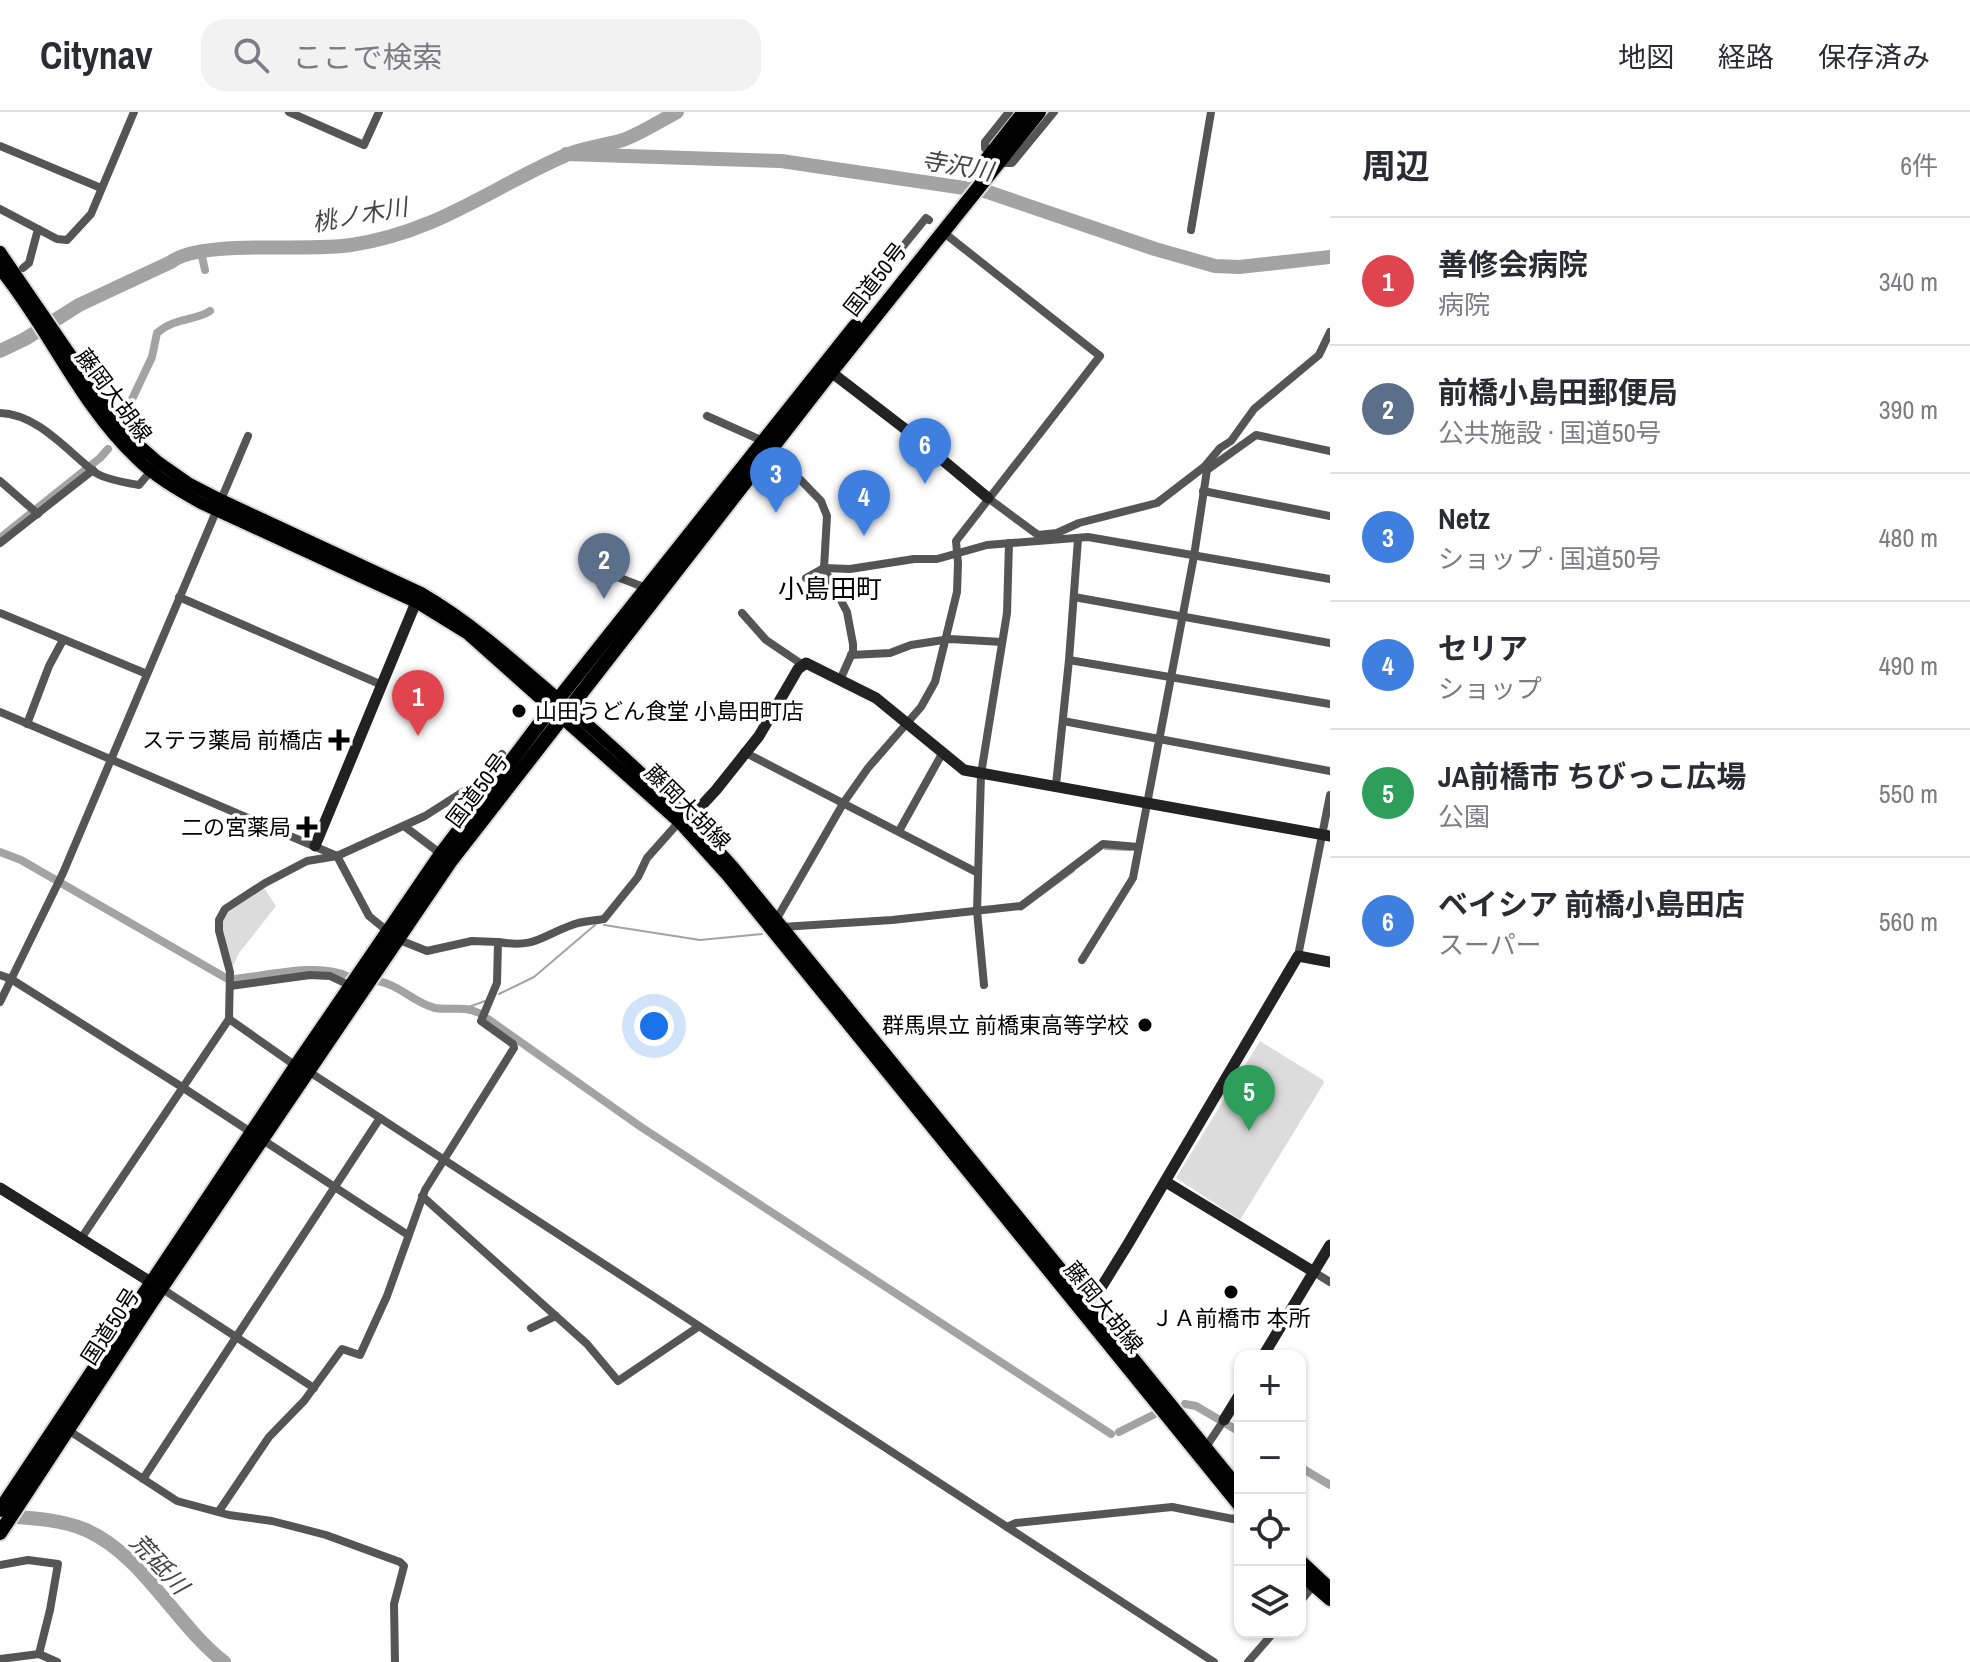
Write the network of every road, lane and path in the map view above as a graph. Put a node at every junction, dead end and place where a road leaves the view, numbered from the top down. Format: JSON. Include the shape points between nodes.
{"nodes":[{"id":1,"x":134,"y":112,"type":"edge"},
{"id":2,"x":289,"y":112,"type":"edge"},
{"id":3,"x":379,"y":112,"type":"edge"},
{"id":4,"x":1009,"y":112,"type":"edge"},
{"id":5,"x":1024,"y":112,"type":"edge"},
{"id":6,"x":1039,"y":112,"type":"edge"},
{"id":7,"x":1054,"y":112,"type":"edge"},
{"id":8,"x":1211,"y":112,"type":"edge"},
{"id":9,"x":0,"y":146,"type":"edge"},
{"id":10,"x":985,"y":148,"type":"dead end"},
{"id":11,"x":1006,"y":163,"type":"dead end"},
{"id":12,"x":977,"y":179,"type":"junction"},
{"id":13,"x":101,"y":188,"type":"junction"},
{"id":14,"x":955,"y":206,"type":"junction"},
{"id":15,"x":0,"y":209,"type":"edge"},
{"id":16,"x":929,"y":220,"type":"dead end"},
{"id":17,"x":38,"y":229,"type":"junction"},
{"id":18,"x":1191,"y":230,"type":"dead end"},
{"id":19,"x":948,"y":236,"type":"dead end"},
{"id":20,"x":0,"y":252,"type":"edge"},
{"id":21,"x":23,"y":268,"type":"dead end"},
{"id":22,"x":0,"y":269,"type":"edge"},
{"id":23,"x":873,"y":283,"type":"dead end"},
{"id":24,"x":24,"y":293,"type":"junction"},
{"id":25,"x":1330,"y":332,"type":"edge"},
{"id":26,"x":76,"y":372,"type":"junction"},
{"id":27,"x":831,"y":372,"type":"junction"},
{"id":28,"x":0,"y":413,"type":"edge"},
{"id":29,"x":707,"y":416,"type":"dead end"},
{"id":30,"x":248,"y":436,"type":"dead end"},
{"id":31,"x":767,"y":445,"type":"junction"},
{"id":32,"x":1330,"y":451,"type":"edge"},
{"id":33,"x":1206,"y":468,"type":"junction"},
{"id":34,"x":93,"y":470,"type":"junction"},
{"id":35,"x":151,"y":471,"type":"junction"},
{"id":36,"x":0,"y":481,"type":"edge"},
{"id":37,"x":1203,"y":491,"type":"junction"},
{"id":38,"x":988,"y":498,"type":"junction"},
{"id":39,"x":218,"y":505,"type":"junction"},
{"id":40,"x":36,"y":511,"type":"junction"},
{"id":41,"x":1105,"y":516,"type":"junction"},
{"id":42,"x":1330,"y":516,"type":"edge"},
{"id":43,"x":1078,"y":539,"type":"junction"},
{"id":44,"x":0,"y":543,"type":"edge"},
{"id":45,"x":1009,"y":543,"type":"junction"},
{"id":46,"x":957,"y":554,"type":"junction"},
{"id":47,"x":1194,"y":556,"type":"junction"},
{"id":48,"x":589,"y":566,"type":"dead end"},
{"id":49,"x":824,"y":568,"type":"junction"},
{"id":50,"x":806,"y":578,"type":"dead end"},
{"id":51,"x":1330,"y":579,"type":"edge"},
{"id":52,"x":646,"y":588,"type":"junction"},
{"id":53,"x":179,"y":597,"type":"junction"},
{"id":54,"x":1074,"y":597,"type":"junction"},
{"id":55,"x":416,"y":602,"type":"junction"},
{"id":56,"x":0,"y":613,"type":"edge"},
{"id":57,"x":742,"y":613,"type":"dead end"},
{"id":58,"x":1182,"y":617,"type":"junction"},
{"id":59,"x":63,"y":640,"type":"junction"},
{"id":60,"x":946,"y":640,"type":"junction"},
{"id":61,"x":1002,"y":642,"type":"junction"},
{"id":62,"x":1330,"y":643,"type":"edge"},
{"id":63,"x":851,"y":655,"type":"junction"},
{"id":64,"x":1069,"y":660,"type":"junction"},
{"id":65,"x":803,"y":665,"type":"junction"},
{"id":66,"x":147,"y":674,"type":"junction"},
{"id":67,"x":1171,"y":677,"type":"junction"},
{"id":68,"x":840,"y":680,"type":"junction"},
{"id":69,"x":382,"y":685,"type":"junction"},
{"id":70,"x":1330,"y":704,"type":"edge"},
{"id":71,"x":560,"y":707,"type":"junction"},
{"id":72,"x":0,"y":712,"type":"edge"},
{"id":73,"x":1063,"y":721,"type":"junction"},
{"id":74,"x":908,"y":722,"type":"junction"},
{"id":75,"x":27,"y":724,"type":"junction"},
{"id":76,"x":1158,"y":739,"type":"junction"},
{"id":77,"x":744,"y":752,"type":"junction"},
{"id":78,"x":943,"y":752,"type":"junction"},
{"id":79,"x":502,"y":754,"type":"dead end"},
{"id":80,"x":110,"y":759,"type":"junction"},
{"id":81,"x":1330,"y":771,"type":"edge"},
{"id":82,"x":981,"y":774,"type":"junction"},
{"id":83,"x":1056,"y":785,"type":"junction"},
{"id":84,"x":1330,"y":795,"type":"edge"},
{"id":85,"x":844,"y":802,"type":"junction"},
{"id":86,"x":1146,"y":802,"type":"junction"},
{"id":87,"x":685,"y":820,"type":"junction"},
{"id":88,"x":404,"y":826,"type":"junction"},
{"id":89,"x":899,"y":831,"type":"junction"},
{"id":90,"x":1326,"y":835,"type":"edge"},
{"id":91,"x":315,"y":846,"type":"junction"},
{"id":92,"x":1138,"y":847,"type":"junction"},
{"id":93,"x":441,"y":854,"type":"junction"},
{"id":94,"x":337,"y":856,"type":"junction"},
{"id":95,"x":978,"y":873,"type":"junction"},
{"id":96,"x":977,"y":911,"type":"junction"},
{"id":97,"x":779,"y":923,"type":"junction"},
{"id":98,"x":392,"y":936,"type":"junction"},
{"id":99,"x":498,"y":942,"type":"junction"},
{"id":100,"x":1298,"y":956,"type":"junction"},
{"id":101,"x":1082,"y":960,"type":"dead end"},
{"id":102,"x":1330,"y":962,"type":"edge"},
{"id":103,"x":0,"y":975,"type":"edge"},
{"id":104,"x":11,"y":979,"type":"junction"},
{"id":105,"x":984,"y":985,"type":"dead end"},
{"id":106,"x":230,"y":986,"type":"junction"},
{"id":107,"x":351,"y":986,"type":"junction"},
{"id":108,"x":0,"y":1002,"type":"edge"},
{"id":109,"x":229,"y":1019,"type":"junction"},
{"id":110,"x":302,"y":1068,"type":"junction"},
{"id":111,"x":182,"y":1087,"type":"junction"},
{"id":112,"x":380,"y":1118,"type":"junction"},
{"id":113,"x":257,"y":1135,"type":"junction"},
{"id":114,"x":442,"y":1160,"type":"junction"},
{"id":115,"x":1166,"y":1182,"type":"junction"},
{"id":116,"x":335,"y":1186,"type":"junction"},
{"id":117,"x":0,"y":1188,"type":"edge"},
{"id":118,"x":422,"y":1196,"type":"junction"},
{"id":119,"x":408,"y":1235,"type":"junction"},
{"id":120,"x":82,"y":1237,"type":"junction"},
{"id":121,"x":1330,"y":1245,"type":"edge"},
{"id":122,"x":1314,"y":1272,"type":"junction"},
{"id":123,"x":1330,"y":1282,"type":"edge"},
{"id":124,"x":156,"y":1285,"type":"junction"},
{"id":125,"x":1083,"y":1306,"type":"junction"},
{"id":126,"x":556,"y":1316,"type":"junction"},
{"id":127,"x":698,"y":1327,"type":"junction"},
{"id":128,"x":531,"y":1328,"type":"dead end"},
{"id":129,"x":236,"y":1335,"type":"junction"},
{"id":130,"x":1267,"y":1350,"type":"edge"},
{"id":131,"x":314,"y":1388,"type":"junction"},
{"id":132,"x":1234,"y":1404,"type":"edge"},
{"id":133,"x":1223,"y":1422,"type":"joint"},
{"id":134,"x":68,"y":1430,"type":"junction"},
{"id":135,"x":1206,"y":1447,"type":"junction"},
{"id":136,"x":143,"y":1479,"type":"junction"},
{"id":137,"x":1234,"y":1482,"type":"edge"},
{"id":138,"x":18,"y":1493,"type":"junction"},
{"id":139,"x":1234,"y":1499,"type":"edge"},
{"id":140,"x":0,"y":1510,"type":"edge"},
{"id":141,"x":219,"y":1511,"type":"junction"},
{"id":142,"x":1234,"y":1519,"type":"edge"},
{"id":143,"x":1007,"y":1527,"type":"junction"},
{"id":144,"x":0,"y":1533,"type":"edge"},
{"id":145,"x":0,"y":1565,"type":"edge"},
{"id":146,"x":1306,"y":1566,"type":"edge"},
{"id":147,"x":1306,"y":1580,"type":"edge"},
{"id":148,"x":1312,"y":1587,"type":"junction"},
{"id":149,"x":1330,"y":1588,"type":"edge"},
{"id":150,"x":1306,"y":1594,"type":"edge"},
{"id":151,"x":1330,"y":1600,"type":"edge"},
{"id":152,"x":1269,"y":1638,"type":"edge"},
{"id":153,"x":39,"y":1654,"type":"junction"},
{"id":154,"x":0,"y":1659,"type":"edge"},
{"id":155,"x":57,"y":1662,"type":"edge"},
{"id":156,"x":395,"y":1662,"type":"edge"},
{"id":157,"x":1214,"y":1662,"type":"edge"},
{"id":158,"x":1248,"y":1662,"type":"edge"}],
"edges":[{"from":1,"to":13,"type":"street"},
{"from":2,"to":3,"type":"street","via":[[364,145]]},
{"from":4,"to":10,"type":"street"},
{"from":5,"to":12,"type":"highway","name":"国道50号"},
{"from":6,"to":12,"type":"highway","name":"国道50号"},
{"from":7,"to":11,"type":"street","via":[[1012,163]]},
{"from":8,"to":18,"type":"street"},
{"from":9,"to":13,"type":"street"},
{"from":12,"to":14,"type":"highway","name":"国道50号"},
{"from":13,"to":17,"type":"street","via":[[91,214],[67,240]]},
{"from":14,"to":27,"type":"highway","name":"国道50号"},
{"from":14,"to":31,"type":"highway","name":"国道50号"},
{"from":15,"to":17,"type":"street"},
{"from":16,"to":23,"type":"street"},
{"from":17,"to":21,"type":"street"},
{"from":19,"to":38,"type":"street","via":[[1100,356]]},
{"from":20,"to":24,"type":"main road","name":"藤岡大胡線"},
{"from":22,"to":24,"type":"main road","name":"藤岡大胡線"},
{"from":24,"to":26,"type":"main road","name":"藤岡大胡線"},
{"from":25,"to":33,"type":"street","via":[[1319,355],[1254,409]]},
{"from":26,"to":35,"type":"main road","name":"藤岡大胡線","via":[[114,434]]},
{"from":26,"to":39,"type":"main road","name":"藤岡大胡線","via":[[142,448]]},
{"from":27,"to":31,"type":"highway","name":"国道50号"},
{"from":27,"to":38,"type":"street"},
{"from":28,"to":34,"type":"street","via":[[30,422]]},
{"from":29,"to":31,"type":"street"},
{"from":30,"to":39,"type":"street"},
{"from":31,"to":49,"type":"street","via":[[821,501],[827,516]]},
{"from":31,"to":52,"type":"highway","name":"国道50号"},
{"from":31,"to":71,"type":"highway","name":"国道50号"},
{"from":32,"to":33,"type":"street","via":[[1256,435]]},
{"from":33,"to":37,"type":"street"},
{"from":33,"to":41,"type":"street","via":[[1157,503]]},
{"from":34,"to":35,"type":"street","via":[[139,485]]},
{"from":34,"to":40,"type":"street"},
{"from":35,"to":39,"type":"main road","name":"藤岡大胡線","via":[[182,492]]},
{"from":36,"to":40,"type":"street"},
{"from":37,"to":42,"type":"street"},
{"from":37,"to":47,"type":"street"},
{"from":38,"to":41,"type":"street","via":[[1038,535]]},
{"from":38,"to":46,"type":"street","via":[[956,541]]},
{"from":39,"to":53,"type":"street"},
{"from":39,"to":55,"type":"main road","name":"藤岡大胡線"},
{"from":39,"to":71,"type":"main road","name":"藤岡大胡線","via":[[421,593],[488,638]]},
{"from":40,"to":44,"type":"street"},
{"from":41,"to":43,"type":"street"},
{"from":43,"to":45,"type":"street"},
{"from":43,"to":47,"type":"street"},
{"from":43,"to":54,"type":"street"},
{"from":45,"to":46,"type":"street"},
{"from":45,"to":61,"type":"street"},
{"from":46,"to":49,"type":"street"},
{"from":46,"to":60,"type":"street","via":[[957,592]]},
{"from":47,"to":51,"type":"street"},
{"from":47,"to":58,"type":"street"},
{"from":48,"to":52,"type":"street"},
{"from":49,"to":50,"type":"street"},
{"from":49,"to":63,"type":"street","via":[[847,612]]},
{"from":52,"to":71,"type":"highway","name":"国道50号"},
{"from":53,"to":66,"type":"street"},
{"from":53,"to":69,"type":"street"},
{"from":54,"to":58,"type":"street"},
{"from":54,"to":64,"type":"street"},
{"from":55,"to":69,"type":"street"},
{"from":55,"to":71,"type":"main road","name":"藤岡大胡線","via":[[468,634]]},
{"from":56,"to":59,"type":"street"},
{"from":57,"to":65,"type":"street","via":[[766,640]]},
{"from":58,"to":62,"type":"street"},
{"from":58,"to":67,"type":"street"},
{"from":59,"to":66,"type":"street"},
{"from":59,"to":75,"type":"street"},
{"from":60,"to":61,"type":"street"},
{"from":60,"to":63,"type":"street","via":[[890,653]]},
{"from":60,"to":74,"type":"street","via":[[935,682]]},
{"from":61,"to":82,"type":"street"},
{"from":63,"to":68,"type":"street"},
{"from":64,"to":67,"type":"street"},
{"from":64,"to":73,"type":"street"},
{"from":65,"to":68,"type":"street"},
{"from":65,"to":77,"type":"street"},
{"from":66,"to":80,"type":"street"},
{"from":67,"to":70,"type":"street"},
{"from":67,"to":76,"type":"street"},
{"from":68,"to":74,"type":"street"},
{"from":69,"to":91,"type":"street"},
{"from":71,"to":87,"type":"main road","name":"藤岡大胡線"},
{"from":71,"to":93,"type":"highway","name":"国道50号"},
{"from":71,"to":98,"type":"highway","name":"国道50号"},
{"from":72,"to":75,"type":"street"},
{"from":73,"to":76,"type":"street"},
{"from":73,"to":83,"type":"street"},
{"from":74,"to":78,"type":"street"},
{"from":74,"to":85,"type":"street"},
{"from":75,"to":80,"type":"street"},
{"from":76,"to":81,"type":"street"},
{"from":76,"to":86,"type":"street"},
{"from":77,"to":85,"type":"street"},
{"from":77,"to":87,"type":"street"},
{"from":78,"to":82,"type":"street","via":[[964,770]]},
{"from":78,"to":89,"type":"street"},
{"from":79,"to":88,"type":"street","via":[[486,777]]},
{"from":80,"to":91,"type":"street"},
{"from":80,"to":104,"type":"street"},
{"from":82,"to":83,"type":"street"},
{"from":82,"to":95,"type":"street"},
{"from":83,"to":86,"type":"street"},
{"from":84,"to":90,"type":"street"},
{"from":85,"to":89,"type":"street"},
{"from":85,"to":97,"type":"street"},
{"from":86,"to":90,"type":"street"},
{"from":86,"to":92,"type":"street"},
{"from":87,"to":97,"type":"main road","name":"藤岡大胡線"},
{"from":87,"to":99,"type":"street","via":[[647,858],[604,919],[574,924],[521,946]]},
{"from":87,"to":125,"type":"main road","name":"藤岡大胡線"},
{"from":88,"to":93,"type":"street"},
{"from":88,"to":94,"type":"street"},
{"from":89,"to":95,"type":"street"},
{"from":90,"to":100,"type":"street"},
{"from":91,"to":94,"type":"street"},
{"from":92,"to":96,"type":"street","via":[[1103,844],[1021,906]]},
{"from":92,"to":101,"type":"street","via":[[1133,878]]},
{"from":93,"to":98,"type":"highway","name":"国道50号"},
{"from":94,"to":98,"type":"street","via":[[369,916]]},
{"from":94,"to":106,"type":"street","via":[[307,861],[225,909],[219,931]]},
{"from":95,"to":96,"type":"street"},
{"from":96,"to":97,"type":"street"},
{"from":96,"to":105,"type":"street"},
{"from":97,"to":125,"type":"main road","name":"藤岡大胡線"},
{"from":98,"to":99,"type":"street","via":[[427,951],[472,941]]},
{"from":98,"to":107,"type":"highway","name":"国道50号"},
{"from":98,"to":110,"type":"highway","name":"国道50号"},
{"from":99,"to":114,"type":"street","via":[[497,983],[481,1021],[514,1048]]},
{"from":100,"to":102,"type":"street"},
{"from":100,"to":115,"type":"street"},
{"from":103,"to":104,"type":"street"},
{"from":104,"to":108,"type":"street"},
{"from":104,"to":111,"type":"street"},
{"from":106,"to":107,"type":"street","via":[[310,975],[330,976]]},
{"from":106,"to":109,"type":"street"},
{"from":107,"to":110,"type":"highway","name":"国道50号"},
{"from":109,"to":110,"type":"street"},
{"from":109,"to":111,"type":"street"},
{"from":110,"to":112,"type":"street"},
{"from":110,"to":113,"type":"highway","name":"国道50号"},
{"from":111,"to":113,"type":"street"},
{"from":111,"to":120,"type":"street"},
{"from":112,"to":114,"type":"street"},
{"from":112,"to":116,"type":"street"},
{"from":113,"to":116,"type":"street"},
{"from":113,"to":124,"type":"highway","name":"国道50号"},
{"from":114,"to":118,"type":"street"},
{"from":114,"to":127,"type":"street"},
{"from":115,"to":122,"type":"street"},
{"from":115,"to":125,"type":"street","via":[[1099,1291]]},
{"from":116,"to":119,"type":"street"},
{"from":116,"to":129,"type":"street"},
{"from":117,"to":120,"type":"street"},
{"from":118,"to":119,"type":"street"},
{"from":118,"to":126,"type":"street"},
{"from":119,"to":131,"type":"street","via":[[360,1355],[342,1349]]},
{"from":120,"to":124,"type":"street"},
{"from":121,"to":122,"type":"street"},
{"from":122,"to":123,"type":"street"},
{"from":122,"to":130,"type":"street"},
{"from":124,"to":129,"type":"street"},
{"from":124,"to":134,"type":"highway","name":"国道50号"},
{"from":124,"to":138,"type":"highway","name":"国道50号"},
{"from":125,"to":135,"type":"main road","name":"藤岡大胡線"},
{"from":125,"to":139,"type":"main road","name":"藤岡大胡線"},
{"from":126,"to":127,"type":"street","via":[[618,1381]]},
{"from":126,"to":128,"type":"street"},
{"from":127,"to":143,"type":"street"},
{"from":129,"to":131,"type":"street"},
{"from":129,"to":136,"type":"street"},
{"from":131,"to":141,"type":"street","via":[[269,1437]]},
{"from":132,"to":133,"type":"street"},
{"from":133,"to":135,"type":"street"},
{"from":134,"to":136,"type":"street"},
{"from":134,"to":138,"type":"highway","name":"国道50号"},
{"from":135,"to":137,"type":"main road","name":"藤岡大胡線"},
{"from":136,"to":141,"type":"street","via":[[177,1501]]},
{"from":138,"to":140,"type":"highway","name":"国道50号"},
{"from":138,"to":144,"type":"highway","name":"国道50号"},
{"from":141,"to":156,"type":"street","via":[[326,1535],[400,1562],[404,1566],[395,1594]]},
{"from":142,"to":143,"type":"street","via":[[1172,1507]]},
{"from":143,"to":157,"type":"street"},
{"from":145,"to":153,"type":"street","via":[[28,1560],[58,1564]]},
{"from":146,"to":149,"type":"main road"},
{"from":147,"to":148,"type":"main road"},
{"from":148,"to":150,"type":"street"},
{"from":148,"to":151,"type":"main road"},
{"from":152,"to":158,"type":"street"},
{"from":153,"to":154,"type":"street"},
{"from":153,"to":155,"type":"street"}]}
